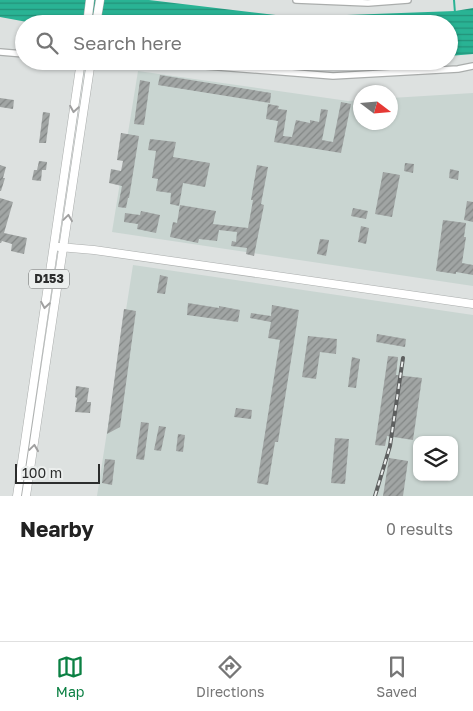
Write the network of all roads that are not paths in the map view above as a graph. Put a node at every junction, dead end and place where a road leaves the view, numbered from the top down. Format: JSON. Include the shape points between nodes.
{"nodes":[{"id":1,"x":90,"y":0,"type":"edge"},
{"id":2,"x":100,"y":0,"type":"edge"},
{"id":3,"x":296,"y":0,"type":"edge"},
{"id":4,"x":408,"y":0,"type":"edge"},
{"id":5,"x":88,"y":15,"type":"edge"},
{"id":6,"x":98,"y":15,"type":"edge"},
{"id":7,"x":0,"y":52,"type":"edge"},
{"id":8,"x":15,"y":53,"type":"edge"},
{"id":9,"x":473,"y":66,"type":"edge"},
{"id":10,"x":458,"y":69,"type":"edge"},
{"id":11,"x":80,"y":70,"type":"edge"},
{"id":12,"x":90,"y":70,"type":"edge"},
{"id":13,"x":256,"y":70,"type":"edge"},
{"id":14,"x":440,"y":70,"type":"edge"},
{"id":15,"x":54,"y":246,"type":"junction"},
{"id":16,"x":63,"y":247,"type":"junction"},
{"id":17,"x":473,"y":304,"type":"edge"},
{"id":18,"x":17,"y":496,"type":"edge"},
{"id":19,"x":26,"y":496,"type":"edge"}],
"edges":[{"from":1,"to":5,"type":"main road"},
{"from":2,"to":6,"type":"main road"},
{"from":3,"to":4,"type":"street","via":[[368,4]]},
{"from":7,"to":8,"type":"street"},
{"from":9,"to":10,"type":"street"},
{"from":11,"to":15,"type":"main road","number":"D153","one_way":true},
{"from":16,"to":12,"type":"main road","number":"D153","one_way":true},
{"from":13,"to":14,"type":"street","via":[[332,76]]},
{"from":15,"to":16,"type":"main road"},
{"from":15,"to":18,"type":"main road","number":"D153","one_way":true},
{"from":16,"to":17,"type":"main road"},
{"from":19,"to":16,"type":"main road","number":"D153","one_way":true}]}
